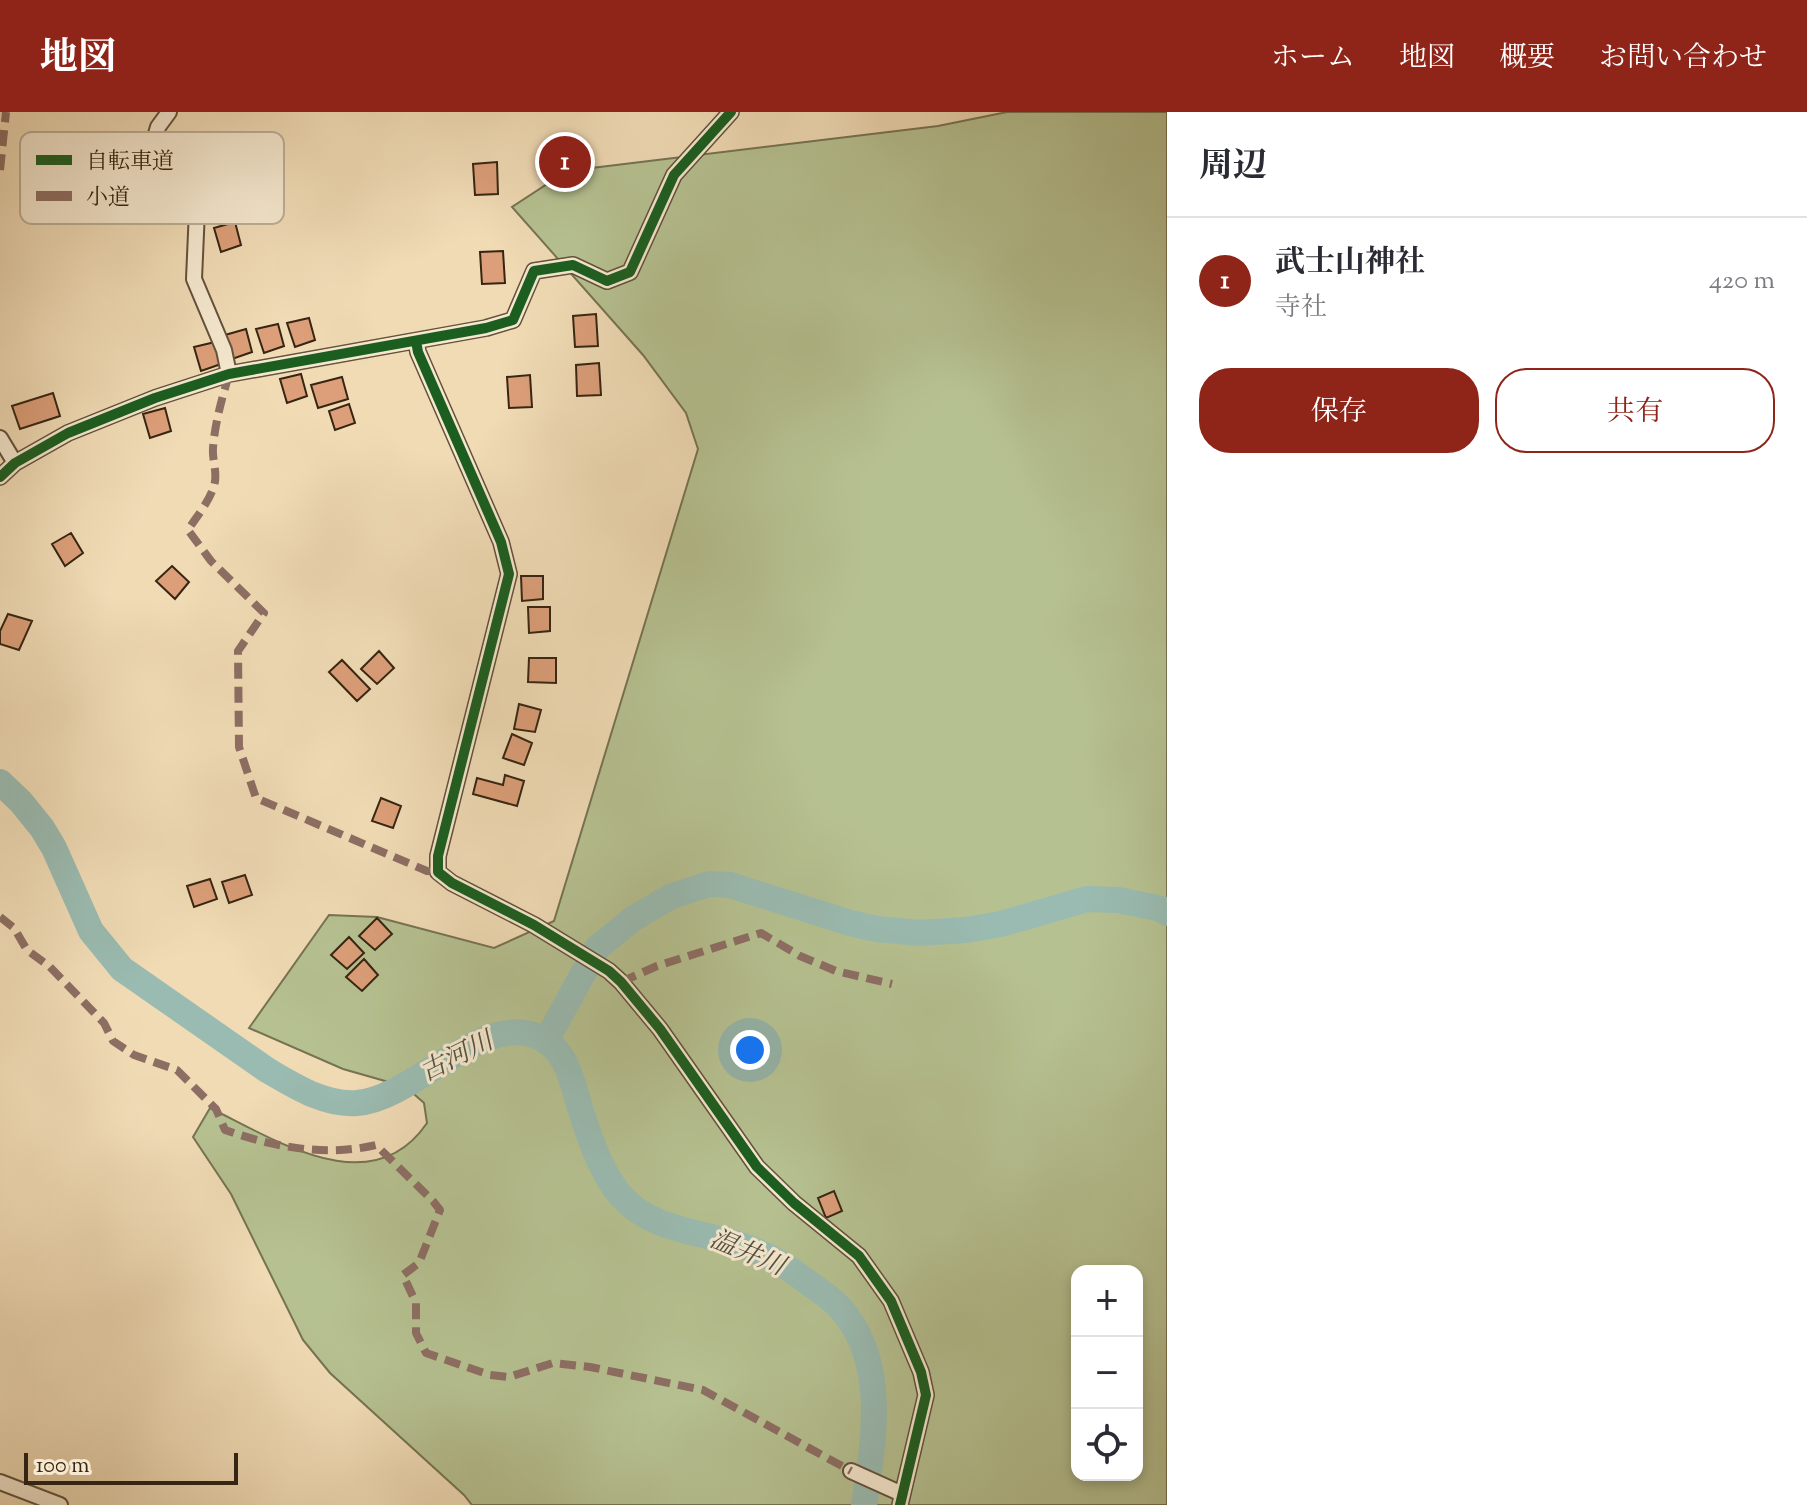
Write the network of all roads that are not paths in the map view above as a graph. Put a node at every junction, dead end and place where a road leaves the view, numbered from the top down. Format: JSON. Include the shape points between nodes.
{"nodes":[{"id":1,"x":169,"y":112,"type":"edge"},
{"id":2,"x":731,"y":112,"type":"edge"},
{"id":3,"x":157,"y":132,"type":"edge"},
{"id":4,"x":196,"y":224,"type":"edge"},
{"id":5,"x":416,"y":341,"type":"junction"},
{"id":6,"x":229,"y":374,"type":"junction"},
{"id":7,"x":0,"y":438,"type":"edge"},
{"id":8,"x":15,"y":463,"type":"junction"},
{"id":9,"x":0,"y":477,"type":"edge"},
{"id":10,"x":851,"y":1471,"type":"dead end"},
{"id":11,"x":0,"y":1482,"type":"edge"},
{"id":12,"x":899,"y":1497,"type":"edge"},
{"id":13,"x":60,"y":1505,"type":"edge"}],
"edges":[{"from":1,"to":3,"type":"street"},
{"from":2,"to":5,"type":"street","via":[[674,175],[630,272],[607,281],[573,265],[534,271],[513,320]]},
{"from":4,"to":6,"type":"street","via":[[194,279]]},
{"from":5,"to":6,"type":"street"},
{"from":5,"to":12,"type":"street","via":[[501,542],[509,574],[438,872],[609,971],[648,1014],[757,1167],[859,1256],[891,1301],[926,1395]]},
{"from":6,"to":8,"type":"street","via":[[68,433]]},
{"from":7,"to":8,"type":"street"},
{"from":8,"to":9,"type":"street"},
{"from":10,"to":12,"type":"street"},
{"from":11,"to":13,"type":"street"}]}
